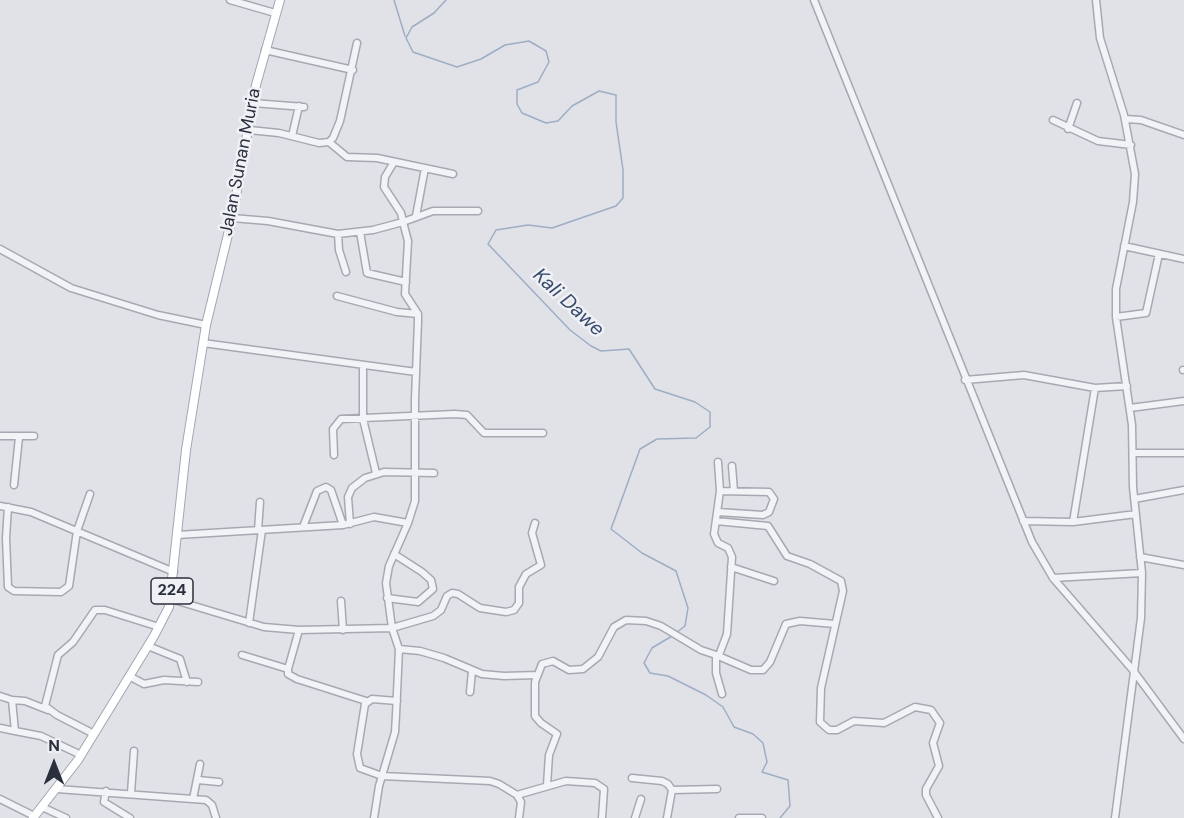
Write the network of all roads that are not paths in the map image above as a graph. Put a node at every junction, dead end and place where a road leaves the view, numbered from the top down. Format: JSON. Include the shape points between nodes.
{"nodes":[{"id":1,"x":230,"y":0,"type":"edge"},
{"id":2,"x":280,"y":0,"type":"edge"},
{"id":3,"x":814,"y":0,"type":"edge"},
{"id":4,"x":1096,"y":0,"type":"edge"},
{"id":5,"x":275,"y":13,"type":"junction"},
{"id":6,"x":357,"y":43,"type":"dead end"},
{"id":7,"x":264,"y":50,"type":"junction"},
{"id":8,"x":353,"y":70,"type":"junction"},
{"id":9,"x":253,"y":103,"type":"junction"},
{"id":10,"x":1077,"y":103,"type":"dead end"},
{"id":11,"x":1125,"y":119,"type":"junction"},
{"id":12,"x":1053,"y":120,"type":"dead end"},
{"id":13,"x":1068,"y":129,"type":"junction"},
{"id":14,"x":249,"y":130,"type":"junction"},
{"id":15,"x":292,"y":135,"type":"junction"},
{"id":16,"x":1184,"y":135,"type":"edge"},
{"id":17,"x":329,"y":142,"type":"junction"},
{"id":18,"x":1131,"y":146,"type":"junction"},
{"id":19,"x":394,"y":162,"type":"junction"},
{"id":20,"x":425,"y":168,"type":"junction"},
{"id":21,"x":453,"y":174,"type":"dead end"},
{"id":22,"x":478,"y":211,"type":"dead end"},
{"id":23,"x":416,"y":216,"type":"junction"},
{"id":24,"x":232,"y":218,"type":"junction"},
{"id":25,"x":403,"y":222,"type":"junction"},
{"id":26,"x":360,"y":232,"type":"junction"},
{"id":27,"x":338,"y":234,"type":"junction"},
{"id":28,"x":1124,"y":246,"type":"junction"},
{"id":29,"x":0,"y":249,"type":"edge"},
{"id":30,"x":1159,"y":254,"type":"junction"},
{"id":31,"x":1184,"y":259,"type":"edge"},
{"id":32,"x":346,"y":272,"type":"dead end"},
{"id":33,"x":406,"y":282,"type":"junction"},
{"id":34,"x":337,"y":296,"type":"dead end"},
{"id":35,"x":418,"y":314,"type":"junction"},
{"id":36,"x":1116,"y":317,"type":"junction"},
{"id":37,"x":206,"y":325,"type":"junction"},
{"id":38,"x":203,"y":343,"type":"junction"},
{"id":39,"x":363,"y":365,"type":"junction"},
{"id":40,"x":416,"y":372,"type":"junction"},
{"id":41,"x":965,"y":380,"type":"junction"},
{"id":42,"x":1127,"y":386,"type":"junction"},
{"id":43,"x":1095,"y":388,"type":"junction"},
{"id":44,"x":1184,"y":401,"type":"edge"},
{"id":45,"x":1130,"y":408,"type":"junction"},
{"id":46,"x":415,"y":417,"type":"junction"},
{"id":47,"x":363,"y":419,"type":"junction"},
{"id":48,"x":543,"y":433,"type":"dead end"},
{"id":49,"x":0,"y":436,"type":"edge"},
{"id":50,"x":34,"y":436,"type":"dead end"},
{"id":51,"x":19,"y":437,"type":"junction"},
{"id":52,"x":1134,"y":453,"type":"junction"},
{"id":53,"x":1184,"y":453,"type":"edge"},
{"id":54,"x":334,"y":455,"type":"dead end"},
{"id":55,"x":718,"y":462,"type":"dead end"},
{"id":56,"x":732,"y":466,"type":"dead end"},
{"id":57,"x":416,"y":472,"type":"junction"},
{"id":58,"x":376,"y":473,"type":"junction"},
{"id":59,"x":434,"y":473,"type":"dead end"},
{"id":60,"x":14,"y":485,"type":"dead end"},
{"id":61,"x":1184,"y":490,"type":"edge"},
{"id":62,"x":720,"y":491,"type":"junction"},
{"id":63,"x":734,"y":491,"type":"junction"},
{"id":64,"x":90,"y":494,"type":"dead end"},
{"id":65,"x":1134,"y":499,"type":"junction"},
{"id":66,"x":260,"y":502,"type":"dead end"},
{"id":67,"x":0,"y":506,"type":"edge"},
{"id":68,"x":8,"y":507,"type":"junction"},
{"id":69,"x":718,"y":512,"type":"junction"},
{"id":70,"x":1136,"y":514,"type":"junction"},
{"id":71,"x":716,"y":521,"type":"junction"},
{"id":72,"x":1023,"y":521,"type":"junction"},
{"id":73,"x":1073,"y":522,"type":"junction"},
{"id":74,"x":408,"y":523,"type":"junction"},
{"id":75,"x":534,"y":523,"type":"dead end"},
{"id":76,"x":346,"y":525,"type":"junction"},
{"id":77,"x":303,"y":527,"type":"junction"},
{"id":78,"x":260,"y":530,"type":"junction"},
{"id":79,"x":77,"y":531,"type":"junction"},
{"id":80,"x":177,"y":536,"type":"junction"},
{"id":81,"x":394,"y":554,"type":"junction"},
{"id":82,"x":1140,"y":557,"type":"junction"},
{"id":83,"x":1184,"y":565,"type":"edge"},
{"id":84,"x":731,"y":567,"type":"junction"},
{"id":85,"x":174,"y":572,"type":"junction"},
{"id":86,"x":1142,"y":573,"type":"junction"},
{"id":87,"x":1053,"y":578,"type":"junction"},
{"id":88,"x":3,"y":581,"type":"edge"},
{"id":89,"x":774,"y":581,"type":"dead end"},
{"id":90,"x":171,"y":598,"type":"junction"},
{"id":91,"x":387,"y":598,"type":"junction"},
{"id":92,"x":341,"y":601,"type":"dead end"},
{"id":93,"x":249,"y":623,"type":"junction"},
{"id":94,"x":835,"y":624,"type":"junction"},
{"id":95,"x":159,"y":627,"type":"junction"},
{"id":96,"x":392,"y":628,"type":"junction"},
{"id":97,"x":299,"y":630,"type":"junction"},
{"id":98,"x":343,"y":630,"type":"junction"},
{"id":99,"x":148,"y":646,"type":"junction"},
{"id":100,"x":399,"y":649,"type":"junction"},
{"id":101,"x":717,"y":655,"type":"junction"},
{"id":102,"x":242,"y":656,"type":"dead end"},
{"id":103,"x":288,"y":669,"type":"junction"},
{"id":104,"x":1132,"y":669,"type":"junction"},
{"id":105,"x":472,"y":671,"type":"junction"},
{"id":106,"x":537,"y":675,"type":"junction"},
{"id":107,"x":129,"y":676,"type":"junction"},
{"id":108,"x":167,"y":680,"type":"junction"},
{"id":109,"x":187,"y":682,"type":"junction"},
{"id":110,"x":198,"y":682,"type":"dead end"},
{"id":111,"x":166,"y":688,"type":"dead end"},
{"id":112,"x":470,"y":692,"type":"dead end"},
{"id":113,"x":722,"y":694,"type":"dead end"},
{"id":114,"x":0,"y":696,"type":"edge"},
{"id":115,"x":12,"y":700,"type":"junction"},
{"id":116,"x":366,"y":701,"type":"junction"},
{"id":117,"x":397,"y":701,"type":"junction"},
{"id":118,"x":48,"y":710,"type":"junction"},
{"id":119,"x":0,"y":728,"type":"edge"},
{"id":120,"x":15,"y":731,"type":"junction"},
{"id":121,"x":94,"y":734,"type":"junction"},
{"id":122,"x":1184,"y":739,"type":"edge"},
{"id":123,"x":134,"y":751,"type":"dead end"},
{"id":124,"x":81,"y":755,"type":"junction"},
{"id":125,"x":200,"y":764,"type":"dead end"},
{"id":126,"x":382,"y":776,"type":"junction"},
{"id":127,"x":632,"y":778,"type":"dead end"},
{"id":128,"x":198,"y":780,"type":"junction"},
{"id":129,"x":219,"y":782,"type":"dead end"},
{"id":130,"x":547,"y":785,"type":"junction"},
{"id":131,"x":57,"y":789,"type":"junction"},
{"id":132,"x":717,"y":789,"type":"dead end"},
{"id":133,"x":672,"y":790,"type":"junction"},
{"id":134,"x":106,"y":791,"type":"junction"},
{"id":135,"x":131,"y":793,"type":"junction"},
{"id":136,"x":517,"y":795,"type":"junction"},
{"id":137,"x":0,"y":799,"type":"edge"},
{"id":138,"x":194,"y":799,"type":"junction"},
{"id":139,"x":641,"y":799,"type":"dead end"},
{"id":140,"x":42,"y":807,"type":"junction"},
{"id":141,"x":33,"y":817,"type":"edge"},
{"id":142,"x":66,"y":818,"type":"edge"},
{"id":143,"x":130,"y":818,"type":"edge"},
{"id":144,"x":216,"y":818,"type":"edge"},
{"id":145,"x":374,"y":818,"type":"edge"},
{"id":146,"x":519,"y":818,"type":"edge"},
{"id":147,"x":602,"y":818,"type":"edge"},
{"id":148,"x":635,"y":818,"type":"edge"},
{"id":149,"x":667,"y":818,"type":"edge"},
{"id":150,"x":739,"y":818,"type":"edge"},
{"id":151,"x":762,"y":818,"type":"edge"},
{"id":152,"x":938,"y":818,"type":"edge"},
{"id":153,"x":1115,"y":818,"type":"edge"}],
"edges":[{"from":1,"to":5,"type":"street"},
{"from":2,"to":5,"type":"main road","name":"Jalan Sunan Muria","number":"224"},
{"from":3,"to":41,"type":"street"},
{"from":4,"to":11,"type":"street","via":[[1100,38]]},
{"from":5,"to":7,"type":"main road","name":"Jalan Sunan Muria","number":"224"},
{"from":6,"to":8,"type":"street"},
{"from":7,"to":8,"type":"street"},
{"from":7,"to":9,"type":"main road","name":"Jalan Sunan Muria","number":"224"},
{"from":8,"to":17,"type":"street","via":[[340,121]]},
{"from":9,"to":14,"type":"main road","name":"Jalan Sunan Muria","number":"224"},
{"from":9,"to":15,"type":"street","via":[[302,106]]},
{"from":10,"to":13,"type":"street"},
{"from":11,"to":16,"type":"street","via":[[1142,120]]},
{"from":11,"to":18,"type":"street"},
{"from":12,"to":13,"type":"street"},
{"from":13,"to":18,"type":"street","via":[[1098,141]]},
{"from":14,"to":15,"type":"street"},
{"from":14,"to":24,"type":"main road","name":"Jalan Sunan Muria","number":"224"},
{"from":15,"to":17,"type":"street","via":[[319,144]]},
{"from":17,"to":19,"type":"street","via":[[347,157]]},
{"from":18,"to":28,"type":"street","via":[[1134,193]]},
{"from":19,"to":20,"type":"street"},
{"from":19,"to":25,"type":"street","via":[[384,187]]},
{"from":20,"to":21,"type":"street"},
{"from":20,"to":23,"type":"street"},
{"from":22,"to":23,"type":"street","via":[[433,211]]},
{"from":23,"to":25,"type":"street"},
{"from":24,"to":27,"type":"street"},
{"from":24,"to":37,"type":"main road","name":"Jalan Sunan Muria","number":"224"},
{"from":25,"to":26,"type":"street"},
{"from":25,"to":33,"type":"street","via":[[408,241]]},
{"from":26,"to":27,"type":"street"},
{"from":26,"to":33,"type":"street","via":[[367,273]]},
{"from":27,"to":32,"type":"street"},
{"from":28,"to":30,"type":"street"},
{"from":28,"to":36,"type":"street","via":[[1116,289]]},
{"from":29,"to":37,"type":"street","via":[[71,288],[158,315]]},
{"from":30,"to":31,"type":"street"},
{"from":30,"to":36,"type":"street","via":[[1146,313]]},
{"from":33,"to":35,"type":"street","via":[[405,294]]},
{"from":34,"to":35,"type":"street"},
{"from":35,"to":40,"type":"street"},
{"from":36,"to":42,"type":"street"},
{"from":37,"to":38,"type":"main road","number":"224"},
{"from":38,"to":39,"type":"street"},
{"from":38,"to":80,"type":"main road","number":"224"},
{"from":39,"to":40,"type":"street"},
{"from":39,"to":47,"type":"street"},
{"from":40,"to":46,"type":"street"},
{"from":41,"to":43,"type":"street","via":[[1024,375]]},
{"from":41,"to":72,"type":"street"},
{"from":42,"to":43,"type":"street"},
{"from":42,"to":45,"type":"street"},
{"from":43,"to":73,"type":"street"},
{"from":44,"to":45,"type":"street"},
{"from":45,"to":52,"type":"street"},
{"from":46,"to":47,"type":"street"},
{"from":46,"to":48,"type":"street","via":[[463,414],[484,433]]},
{"from":46,"to":57,"type":"street"},
{"from":47,"to":54,"type":"street","via":[[337,421],[333,429]]},
{"from":47,"to":58,"type":"street"},
{"from":49,"to":51,"type":"street"},
{"from":50,"to":51,"type":"street"},
{"from":51,"to":60,"type":"street"},
{"from":52,"to":53,"type":"street"},
{"from":52,"to":65,"type":"street"},
{"from":55,"to":62,"type":"street"},
{"from":56,"to":63,"type":"street"},
{"from":57,"to":58,"type":"street"},
{"from":57,"to":59,"type":"street"},
{"from":57,"to":74,"type":"street","via":[[415,501]]},
{"from":58,"to":76,"type":"street","via":[[352,488]]},
{"from":61,"to":65,"type":"street"},
{"from":62,"to":63,"type":"street"},
{"from":62,"to":69,"type":"street"},
{"from":63,"to":69,"type":"street","via":[[769,492],[774,499],[772,507],[763,515]]},
{"from":64,"to":79,"type":"street"},
{"from":65,"to":70,"type":"street"},
{"from":66,"to":78,"type":"street"},
{"from":67,"to":68,"type":"street"},
{"from":68,"to":79,"type":"street"},
{"from":68,"to":88,"type":"street"},
{"from":69,"to":71,"type":"street"},
{"from":70,"to":73,"type":"street"},
{"from":70,"to":82,"type":"street"},
{"from":71,"to":84,"type":"street","via":[[715,539],[731,551]]},
{"from":71,"to":94,"type":"street","via":[[768,526],[787,556],[841,581],[843,591]]},
{"from":72,"to":73,"type":"street"},
{"from":72,"to":87,"type":"street"},
{"from":74,"to":76,"type":"street","via":[[383,517]]},
{"from":74,"to":81,"type":"street"},
{"from":75,"to":96,"type":"street","via":[[532,533],[541,565],[522,580],[519,603],[514,609],[490,611],[452,593],[433,616]]},
{"from":76,"to":77,"type":"street"},
{"from":76,"to":77,"type":"street","via":[[331,490],[326,488],[317,491]]},
{"from":77,"to":78,"type":"street"},
{"from":78,"to":80,"type":"street"},
{"from":78,"to":93,"type":"street"},
{"from":79,"to":85,"type":"street"},
{"from":79,"to":88,"type":"street","via":[[71,577],[65,591],[14,591]]},
{"from":80,"to":85,"type":"main road","number":"224"},
{"from":81,"to":91,"type":"street","via":[[386,583]]},
{"from":81,"to":91,"type":"street","via":[[431,580],[433,589],[417,602]]},
{"from":82,"to":83,"type":"street"},
{"from":82,"to":86,"type":"street"},
{"from":84,"to":89,"type":"street"},
{"from":84,"to":101,"type":"street","via":[[727,634]]},
{"from":85,"to":90,"type":"main road","number":"224"},
{"from":86,"to":87,"type":"street"},
{"from":86,"to":104,"type":"street","via":[[1141,618]]},
{"from":87,"to":104,"type":"street"},
{"from":90,"to":93,"type":"street"},
{"from":90,"to":95,"type":"main road","number":"224"},
{"from":91,"to":96,"type":"street"},
{"from":92,"to":98,"type":"street"},
{"from":93,"to":97,"type":"street"},
{"from":94,"to":101,"type":"street","via":[[786,624],[763,670],[751,670]]},
{"from":94,"to":152,"type":"street","via":[[821,687],[820,722],[829,730],[837,730],[854,721],[884,723],[915,707],[931,710],[940,723],[933,743],[939,766],[926,795]]},
{"from":95,"to":99,"type":"main road","number":"224"},
{"from":95,"to":118,"type":"street","via":[[94,610],[55,662],[45,700]]},
{"from":96,"to":98,"type":"street"},
{"from":96,"to":100,"type":"street"},
{"from":97,"to":98,"type":"street"},
{"from":97,"to":103,"type":"street"},
{"from":99,"to":107,"type":"main road","number":"224"},
{"from":99,"to":109,"type":"street","via":[[180,659]]},
{"from":100,"to":105,"type":"street","via":[[444,658]]},
{"from":100,"to":117,"type":"street"},
{"from":101,"to":106,"type":"street","via":[[646,621],[626,620],[609,633],[591,664],[573,671],[553,661],[546,662]]},
{"from":101,"to":113,"type":"street","via":[[717,679]]},
{"from":102,"to":103,"type":"street"},
{"from":103,"to":116,"type":"street","via":[[288,674],[297,680]]},
{"from":104,"to":122,"type":"street"},
{"from":104,"to":153,"type":"street"},
{"from":105,"to":106,"type":"street","via":[[504,676]]},
{"from":105,"to":112,"type":"street"},
{"from":106,"to":130,"type":"street","via":[[535,716],[557,734],[549,755]]},
{"from":107,"to":108,"type":"street","via":[[144,684]]},
{"from":107,"to":121,"type":"main road","number":"224"},
{"from":108,"to":109,"type":"street"},
{"from":108,"to":111,"type":"street"},
{"from":109,"to":110,"type":"street"},
{"from":114,"to":115,"type":"street"},
{"from":115,"to":118,"type":"street"},
{"from":115,"to":120,"type":"street"},
{"from":116,"to":117,"type":"street"},
{"from":116,"to":126,"type":"street","via":[[358,761],[365,772]]},
{"from":117,"to":126,"type":"street","via":[[395,732]]},
{"from":118,"to":121,"type":"street"},
{"from":119,"to":120,"type":"street"},
{"from":120,"to":124,"type":"street","via":[[41,736]]},
{"from":121,"to":124,"type":"main road","number":"224"},
{"from":123,"to":135,"type":"street"},
{"from":124,"to":131,"type":"main road","number":"224"},
{"from":125,"to":128,"type":"street"},
{"from":126,"to":136,"type":"street","via":[[490,781]]},
{"from":126,"to":145,"type":"street"},
{"from":127,"to":133,"type":"street","via":[[662,781]]},
{"from":128,"to":129,"type":"street"},
{"from":128,"to":138,"type":"street"},
{"from":130,"to":136,"type":"street"},
{"from":130,"to":147,"type":"street","via":[[566,781],[600,785],[605,793]]},
{"from":131,"to":134,"type":"street"},
{"from":131,"to":140,"type":"main road","number":"224"},
{"from":132,"to":133,"type":"street"},
{"from":133,"to":149,"type":"street"},
{"from":134,"to":135,"type":"street"},
{"from":134,"to":143,"type":"street","via":[[104,802]]},
{"from":135,"to":138,"type":"street"},
{"from":136,"to":146,"type":"street","via":[[521,802]]},
{"from":137,"to":141,"type":"street"},
{"from":138,"to":144,"type":"street","via":[[210,802]]},
{"from":139,"to":148,"type":"street"},
{"from":140,"to":141,"type":"main road","number":"224"},
{"from":140,"to":142,"type":"street"},
{"from":150,"to":151,"type":"street"}]}
